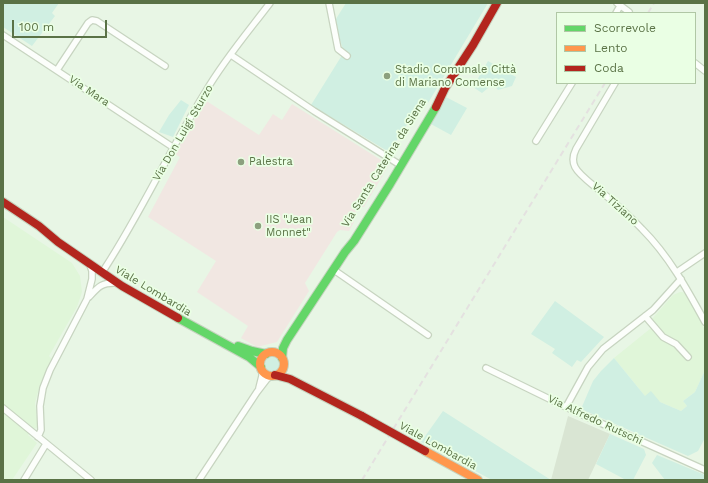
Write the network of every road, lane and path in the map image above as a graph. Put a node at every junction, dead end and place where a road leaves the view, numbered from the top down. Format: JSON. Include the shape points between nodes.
{"nodes":[{"id":1,"x":270,"y":3,"type":"edge"},
{"id":2,"x":329,"y":3,"type":"edge"},
{"id":3,"x":497,"y":3,"type":"edge"},
{"id":4,"x":618,"y":4,"type":"edge"},
{"id":5,"x":629,"y":12,"type":"edge"},
{"id":6,"x":3,"y":35,"type":"edge"},
{"id":7,"x":231,"y":55,"type":"junction"},
{"id":8,"x":347,"y":56,"type":"dead end"},
{"id":9,"x":696,"y":64,"type":"edge"},
{"id":10,"x":165,"y":66,"type":"dead end"},
{"id":11,"x":56,"y":70,"type":"junction"},
{"id":12,"x":705,"y":71,"type":"edge"},
{"id":13,"x":571,"y":84,"type":"edge"},
{"id":14,"x":614,"y":84,"type":"edge"},
{"id":15,"x":446,"y":88,"type":"junction"},
{"id":16,"x":536,"y":141,"type":"dead end"},
{"id":17,"x":174,"y":148,"type":"junction"},
{"id":18,"x":397,"y":163,"type":"junction"},
{"id":19,"x":3,"y":202,"type":"edge"},
{"id":20,"x":39,"y":226,"type":"junction"},
{"id":21,"x":345,"y":252,"type":"junction"},
{"id":22,"x":705,"y":253,"type":"edge"},
{"id":23,"x":90,"y":264,"type":"junction"},
{"id":24,"x":105,"y":268,"type":"junction"},
{"id":25,"x":334,"y":270,"type":"junction"},
{"id":26,"x":677,"y":272,"type":"junction"},
{"id":27,"x":681,"y":279,"type":"junction"},
{"id":28,"x":119,"y":283,"type":"junction"},
{"id":29,"x":87,"y":299,"type":"junction"},
{"id":30,"x":645,"y":316,"type":"junction"},
{"id":31,"x":705,"y":322,"type":"edge"},
{"id":32,"x":428,"y":335,"type":"dead end"},
{"id":33,"x":287,"y":340,"type":"junction"},
{"id":34,"x":270,"y":353,"type":"junction"},
{"id":35,"x":688,"y":357,"type":"dead end"},
{"id":36,"x":283,"y":361,"type":"junction"},
{"id":37,"x":261,"y":368,"type":"junction"},
{"id":38,"x":486,"y":368,"type":"dead end"},
{"id":39,"x":274,"y":375,"type":"junction"},
{"id":40,"x":304,"y":386,"type":"junction"},
{"id":41,"x":257,"y":392,"type":"junction"},
{"id":42,"x":566,"y":407,"type":"junction"},
{"id":43,"x":3,"y":408,"type":"edge"},
{"id":44,"x":38,"y":437,"type":"junction"},
{"id":45,"x":46,"y":444,"type":"junction"},
{"id":46,"x":705,"y":470,"type":"edge"},
{"id":47,"x":24,"y":480,"type":"edge"},
{"id":48,"x":91,"y":480,"type":"edge"},
{"id":49,"x":199,"y":480,"type":"edge"},
{"id":50,"x":478,"y":480,"type":"edge"}],
"edges":[{"from":1,"to":7,"type":"street","name":"Via Don Luigi Sturzo"},
{"from":2,"to":8,"type":"street","via":[[338,50]]},
{"from":3,"to":15,"type":"main road","name":"Via Santa Caterina da Siena"},
{"from":4,"to":5,"type":"street"},
{"from":6,"to":11,"type":"street","name":"Via Mara"},
{"from":7,"to":17,"type":"street","name":"Via Don Luigi Sturzo","via":[[206,90]]},
{"from":7,"to":18,"type":"street"},
{"from":9,"to":12,"type":"street"},
{"from":10,"to":11,"type":"street","via":[[92,20]]},
{"from":11,"to":17,"type":"street","name":"Via Mara"},
{"from":13,"to":16,"type":"street"},
{"from":14,"to":26,"type":"street","name":"Via Tiziano","via":[[576,149],[574,164],[580,173],[643,230]]},
{"from":15,"to":18,"type":"main road","name":"Via Santa Caterina da Siena","via":[[436,98]]},
{"from":15,"to":21,"type":"main road","name":"Via Santa Caterina da Siena","via":[[394,178]]},
{"from":17,"to":24,"type":"street","name":"Via Don Luigi Sturzo"},
{"from":18,"to":21,"type":"main road","name":"Via Santa Caterina da Siena","via":[[350,238]]},
{"from":19,"to":20,"type":"main road","name":"Viale Lombardia"},
{"from":20,"to":23,"type":"main road","name":"Viale Lombardia"},
{"from":20,"to":24,"type":"main road","name":"Viale Lombardia"},
{"from":21,"to":25,"type":"main road","name":"Via Santa Caterina da Siena"},
{"from":22,"to":26,"type":"street"},
{"from":23,"to":28,"type":"main road","name":"Viale Lombardia"},
{"from":23,"to":29,"type":"street","via":[[92,279]]},
{"from":24,"to":34,"type":"main road","name":"Viale Lombardia","via":[[220,337],[252,352]]},
{"from":25,"to":32,"type":"street"},
{"from":25,"to":33,"type":"main road","name":"Via Santa Caterina da Siena"},
{"from":26,"to":27,"type":"street","name":"Via Tiziano"},
{"from":27,"to":30,"type":"street"},
{"from":27,"to":31,"type":"street","name":"Via Tiziano"},
{"from":28,"to":29,"type":"street","via":[[102,284]]},
{"from":28,"to":37,"type":"main road","name":"Viale Lombardia","via":[[254,360]]},
{"from":29,"to":44,"type":"street","via":[[44,382],[40,406],[41,430]]},
{"from":30,"to":35,"type":"street","via":[[663,337],[676,344]]},
{"from":30,"to":42,"type":"street","via":[[603,349],[588,367]]},
{"from":33,"to":34,"type":"main road","name":"Via Santa Caterina da Siena"},
{"from":33,"to":36,"type":"main road","name":"Via Santa Caterina da Siena","via":[[283,348]]},
{"from":34,"to":36,"type":"main road","via":[[277,353]]},
{"from":34,"to":37,"type":"main road","via":[[260,361]]},
{"from":36,"to":39,"type":"main road","via":[[281,372]]},
{"from":36,"to":40,"type":"main road","name":"Viale Lombardia","via":[[291,376]]},
{"from":37,"to":39,"type":"main road","via":[[267,374]]},
{"from":37,"to":41,"type":"street"},
{"from":38,"to":42,"type":"street","name":"Via Alfredo Rutschi"},
{"from":39,"to":40,"type":"main road","name":"Viale Lombardia"},
{"from":39,"to":41,"type":"street"},
{"from":40,"to":50,"type":"main road","name":"Viale Lombardia","bridge":true},
{"from":41,"to":49,"type":"street"},
{"from":42,"to":46,"type":"street","name":"Via Alfredo Rutschi"},
{"from":43,"to":44,"type":"street"},
{"from":44,"to":45,"type":"street"},
{"from":45,"to":47,"type":"street"},
{"from":45,"to":48,"type":"street"}]}
